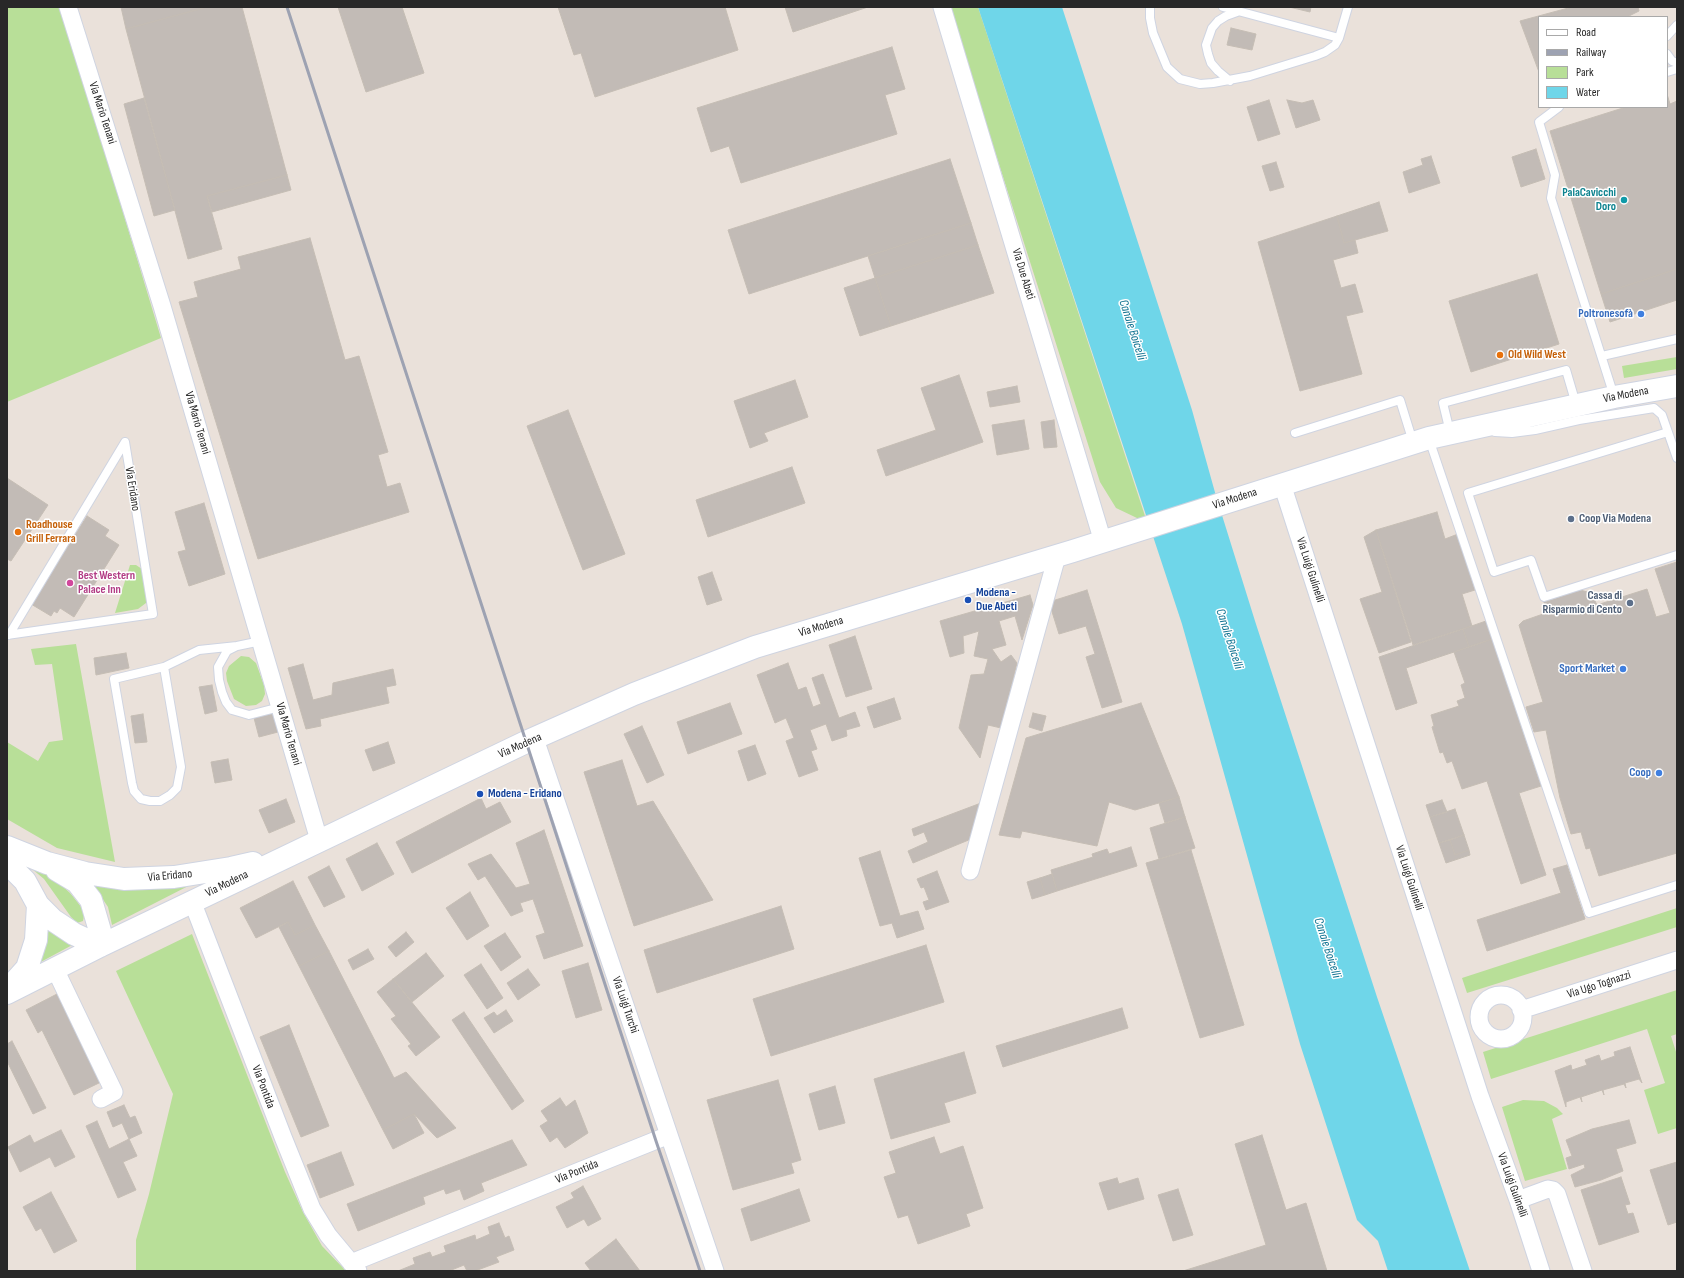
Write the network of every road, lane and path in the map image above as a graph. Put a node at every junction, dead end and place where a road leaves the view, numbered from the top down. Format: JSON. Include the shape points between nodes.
{"nodes":[{"id":1,"x":68,"y":7,"type":"edge"},
{"id":2,"x":942,"y":7,"type":"edge"},
{"id":3,"x":1150,"y":7,"type":"edge"},
{"id":4,"x":1223,"y":7,"type":"edge"},
{"id":5,"x":1348,"y":7,"type":"edge"},
{"id":6,"x":1238,"y":12,"type":"junction"},
{"id":7,"x":1677,"y":25,"type":"edge"},
{"id":8,"x":1668,"y":34,"type":"edge"},
{"id":9,"x":1339,"y":38,"type":"junction"},
{"id":10,"x":1668,"y":55,"type":"edge"},
{"id":11,"x":1677,"y":63,"type":"edge"},
{"id":12,"x":1230,"y":81,"type":"junction"},
{"id":13,"x":1558,"y":108,"type":"edge"},
{"id":14,"x":1677,"y":339,"type":"edge"},
{"id":15,"x":1602,"y":356,"type":"junction"},
{"id":16,"x":1677,"y":386,"type":"edge"},
{"id":17,"x":1614,"y":397,"type":"junction"},
{"id":18,"x":1576,"y":405,"type":"junction"},
{"id":19,"x":1460,"y":430,"type":"junction"},
{"id":20,"x":1668,"y":432,"type":"junction"},
{"id":21,"x":1295,"y":433,"type":"dead end"},
{"id":22,"x":1421,"y":441,"type":"junction"},
{"id":23,"x":1676,"y":454,"type":"edge"},
{"id":24,"x":1282,"y":484,"type":"junction"},
{"id":25,"x":1103,"y":542,"type":"junction"},
{"id":26,"x":1677,"y":555,"type":"edge"},
{"id":27,"x":1057,"y":556,"type":"junction"},
{"id":28,"x":8,"y":635,"type":"edge"},
{"id":29,"x":261,"y":641,"type":"junction"},
{"id":30,"x":237,"y":646,"type":"junction"},
{"id":31,"x":164,"y":667,"type":"junction"},
{"id":32,"x":280,"y":707,"type":"junction"},
{"id":33,"x":535,"y":739,"type":"junction"},
{"id":34,"x":319,"y":840,"type":"junction"},
{"id":35,"x":7,"y":846,"type":"edge"},
{"id":36,"x":293,"y":853,"type":"junction"},
{"id":37,"x":7,"y":863,"type":"edge"},
{"id":38,"x":47,"y":863,"type":"junction"},
{"id":39,"x":970,"y":871,"type":"dead end"},
{"id":40,"x":1677,"y":885,"type":"edge"},
{"id":41,"x":192,"y":901,"type":"junction"},
{"id":42,"x":38,"y":905,"type":"junction"},
{"id":43,"x":100,"y":946,"type":"junction"},
{"id":44,"x":1677,"y":960,"type":"edge"},
{"id":45,"x":55,"y":969,"type":"junction"},
{"id":46,"x":7,"y":990,"type":"edge"},
{"id":47,"x":7,"y":993,"type":"edge"},
{"id":48,"x":1521,"y":1010,"type":"dead end"},
{"id":49,"x":101,"y":1098,"type":"dead end"},
{"id":50,"x":669,"y":1135,"type":"junction"},
{"id":51,"x":1518,"y":1200,"type":"junction"},
{"id":52,"x":354,"y":1267,"type":"edge"},
{"id":53,"x":715,"y":1271,"type":"edge"},
{"id":54,"x":1541,"y":1271,"type":"edge"},
{"id":55,"x":1583,"y":1271,"type":"edge"}],
"edges":[{"from":1,"to":29,"type":"street","name":"Via Mario Tenani","via":[[162,306]]},
{"from":2,"to":25,"type":"street","name":"Via Due Abeti"},
{"from":3,"to":12,"type":"lane","via":[[1150,18],[1160,53],[1166,67],[1173,74],[1180,79],[1200,84]]},
{"from":4,"to":6,"type":"lane"},
{"from":5,"to":9,"type":"lane"},
{"from":6,"to":9,"type":"lane"},
{"from":6,"to":12,"type":"lane","via":[[1218,21],[1212,28],[1206,45],[1211,63]]},
{"from":7,"to":8,"type":"lane"},
{"from":9,"to":12,"type":"lane","via":[[1335,45],[1315,56]]},
{"from":10,"to":11,"type":"lane"},
{"from":13,"to":15,"type":"lane","via":[[1539,122],[1555,175],[1551,198]]},
{"from":14,"to":15,"type":"lane"},
{"from":15,"to":17,"type":"lane"},
{"from":16,"to":17,"type":"main road","name":"Via Modena"},
{"from":17,"to":18,"type":"main road","name":"Via Modena"},
{"from":18,"to":19,"type":"main road","name":"Via Modena"},
{"from":18,"to":19,"type":"lane","via":[[1566,370],[1443,404]]},
{"from":19,"to":20,"type":"lane","via":[[1512,433],[1654,408],[1662,415]]},
{"from":19,"to":22,"type":"main road","name":"Via Modena"},
{"from":20,"to":23,"type":"lane"},
{"from":20,"to":26,"type":"lane","via":[[1468,493],[1494,572],[1531,560],[1544,597]]},
{"from":21,"to":22,"type":"lane","via":[[1400,400]]},
{"from":22,"to":24,"type":"main road","name":"Via Modena"},
{"from":22,"to":40,"type":"lane","via":[[1589,913]]},
{"from":24,"to":25,"type":"main road","name":"Via Modena"},
{"from":24,"to":51,"type":"street","name":"Via Luigi Gulinelli","via":[[1477,1089]]},
{"from":25,"to":27,"type":"main road","name":"Via Modena"},
{"from":27,"to":33,"type":"main road","name":"Via Modena","via":[[755,648],[640,691]]},
{"from":27,"to":39,"type":"street"},
{"from":28,"to":28,"type":"lane","name":"Via Eridano","via":[[153,614],[124,442],[21,615]]},
{"from":29,"to":30,"type":"lane"},
{"from":29,"to":32,"type":"street","name":"Via Mario Tenani"},
{"from":30,"to":31,"type":"lane","via":[[199,650]]},
{"from":30,"to":32,"type":"lane","via":[[227,651],[218,667],[226,702],[232,710],[249,714]]},
{"from":31,"to":31,"type":"lane","via":[[114,678],[134,791],[141,799],[150,801],[160,801],[174,792],[181,767]]},
{"from":32,"to":34,"type":"street","name":"Via Mario Tenani"},
{"from":33,"to":34,"type":"main road","name":"Via Modena"},
{"from":33,"to":50,"type":"street","name":"Via Luigi Turchi"},
{"from":34,"to":36,"type":"main road","name":"Via Modena"},
{"from":35,"to":38,"type":"main road","name":"Via Eridano"},
{"from":36,"to":38,"type":"main road","name":"Via Eridano","via":[[231,868],[174,877],[124,879],[85,873]]},
{"from":36,"to":41,"type":"main road","name":"Via Modena"},
{"from":37,"to":42,"type":"main road","via":[[25,881]]},
{"from":38,"to":43,"type":"main road","name":"Via Eridano","via":[[77,882],[91,900],[100,931]]},
{"from":41,"to":43,"type":"main road","name":"Via Modena"},
{"from":41,"to":52,"type":"street","name":"Via Pontida","via":[[312,1210]]},
{"from":42,"to":43,"type":"main road","via":[[53,920],[74,934]]},
{"from":42,"to":46,"type":"main road","via":[[36,940],[27,968]]},
{"from":43,"to":45,"type":"main road","name":"Via Modena"},
{"from":44,"to":48,"type":"street","name":"Via Ugo Tognazzi"},
{"from":45,"to":47,"type":"main road","name":"Via Modena"},
{"from":45,"to":49,"type":"street","via":[[114,1092]]},
{"from":50,"to":52,"type":"street","name":"Via Pontida"},
{"from":50,"to":53,"type":"street","name":"Via Luigi Turchi"},
{"from":51,"to":54,"type":"street","name":"Via Luigi Gulinelli"},
{"from":51,"to":55,"type":"street","via":[[1548,1189],[1557,1194]]}]}
